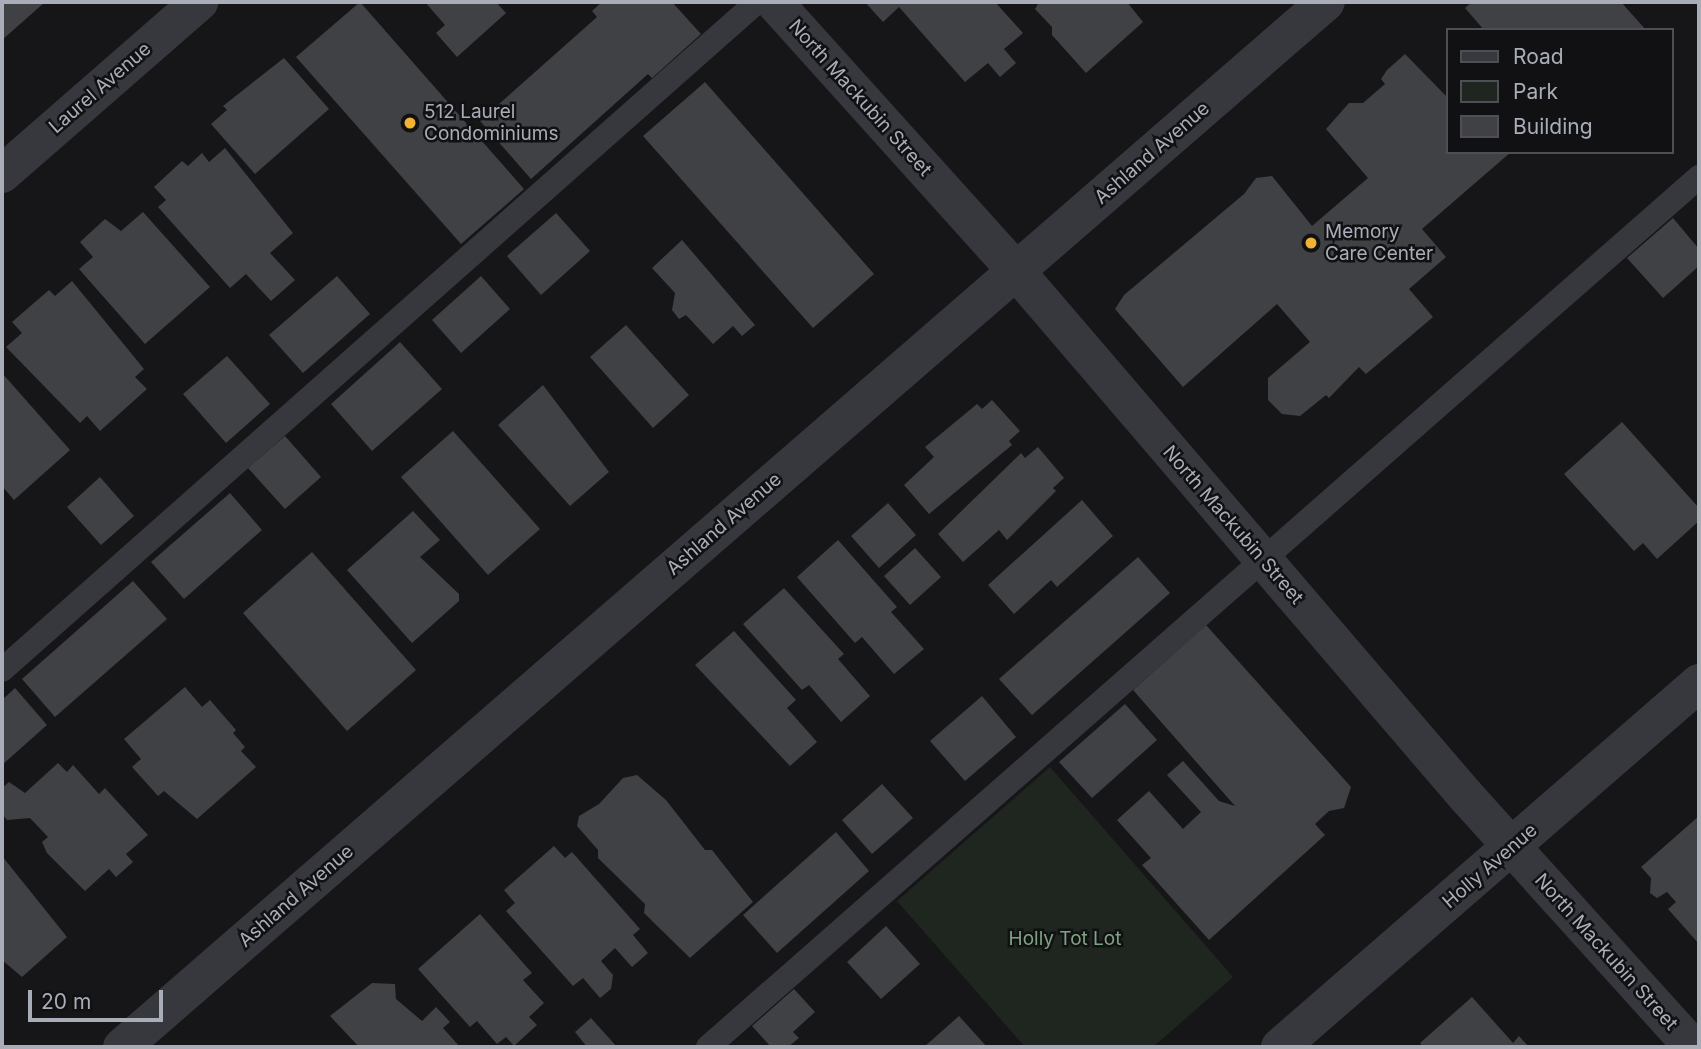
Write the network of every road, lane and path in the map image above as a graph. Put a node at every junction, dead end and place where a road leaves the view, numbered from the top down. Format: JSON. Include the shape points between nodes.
{"nodes":[{"id":1,"x":199,"y":2,"type":"edge"},
{"id":2,"x":757,"y":2,"type":"edge"},
{"id":3,"x":774,"y":2,"type":"edge"},
{"id":4,"x":1326,"y":2,"type":"edge"},
{"id":5,"x":2,"y":174,"type":"edge"},
{"id":6,"x":1699,"y":177,"type":"edge"},
{"id":7,"x":1016,"y":271,"type":"junction"},
{"id":8,"x":1262,"y":560,"type":"junction"},
{"id":9,"x":2,"y":670,"type":"edge"},
{"id":10,"x":1699,"y":683,"type":"edge"},
{"id":11,"x":1511,"y":847,"type":"junction"},
{"id":12,"x":122,"y":1047,"type":"edge"},
{"id":13,"x":708,"y":1047,"type":"edge"},
{"id":14,"x":1280,"y":1047,"type":"edge"},
{"id":15,"x":1693,"y":1047,"type":"edge"}],
"edges":[{"from":1,"to":5,"type":"street","name":"Laurel Avenue"},
{"from":2,"to":9,"type":"lane"},
{"from":3,"to":7,"type":"street","name":"North Mackubin Street"},
{"from":4,"to":7,"type":"street","name":"Ashland Avenue"},
{"from":6,"to":8,"type":"lane"},
{"from":7,"to":8,"type":"street","name":"North Mackubin Street"},
{"from":7,"to":12,"type":"street","name":"Ashland Avenue"},
{"from":8,"to":11,"type":"street","name":"North Mackubin Street"},
{"from":8,"to":13,"type":"lane"},
{"from":10,"to":11,"type":"street","name":"Holly Avenue"},
{"from":11,"to":14,"type":"street","name":"Holly Avenue"},
{"from":11,"to":15,"type":"street","name":"North Mackubin Street"}]}
